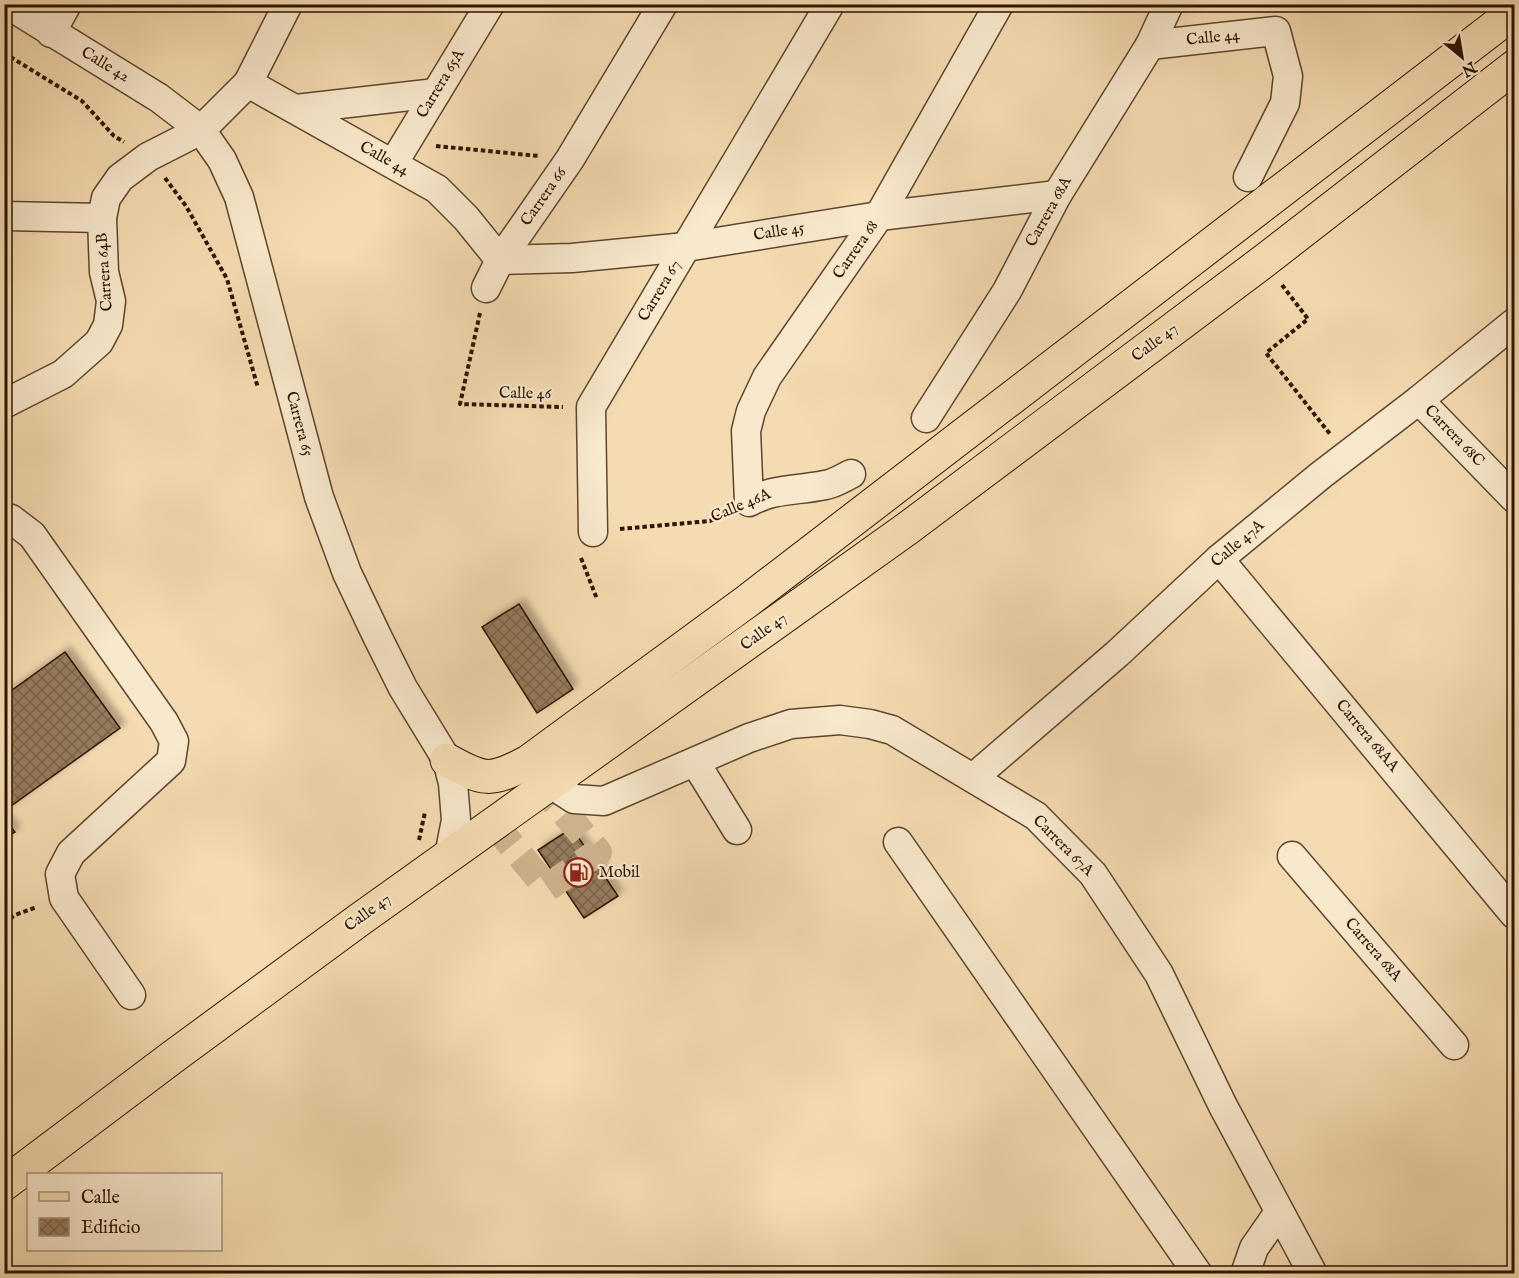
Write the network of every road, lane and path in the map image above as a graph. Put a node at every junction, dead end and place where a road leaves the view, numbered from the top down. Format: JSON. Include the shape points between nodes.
{"nodes":[{"id":1,"x":7,"y":4,"type":"edge"},
{"id":2,"x":67,"y":4,"type":"edge"},
{"id":3,"x":288,"y":4,"type":"edge"},
{"id":4,"x":490,"y":4,"type":"edge"},
{"id":5,"x":663,"y":4,"type":"edge"},
{"id":6,"x":830,"y":4,"type":"edge"},
{"id":7,"x":999,"y":4,"type":"edge"},
{"id":8,"x":1169,"y":4,"type":"edge"},
{"id":9,"x":1504,"y":12,"type":"edge"},
{"id":10,"x":51,"y":33,"type":"junction"},
{"id":11,"x":1150,"y":45,"type":"junction"},
{"id":12,"x":4,"y":53,"type":"edge"},
{"id":13,"x":1515,"y":67,"type":"edge"},
{"id":14,"x":248,"y":83,"type":"junction"},
{"id":15,"x":436,"y":93,"type":"junction"},
{"id":16,"x":296,"y":109,"type":"junction"},
{"id":17,"x":201,"y":130,"type":"junction"},
{"id":18,"x":400,"y":153,"type":"junction"},
{"id":19,"x":148,"y":157,"type":"junction"},
{"id":20,"x":570,"y":159,"type":"junction"},
{"id":21,"x":1248,"y":177,"type":"dead end"},
{"id":22,"x":1057,"y":195,"type":"junction"},
{"id":23,"x":4,"y":216,"type":"edge"},
{"id":24,"x":879,"y":216,"type":"junction"},
{"id":25,"x":102,"y":218,"type":"junction"},
{"id":26,"x":686,"y":247,"type":"junction"},
{"id":27,"x":500,"y":260,"type":"junction"},
{"id":28,"x":1264,"y":261,"type":"junction"},
{"id":29,"x":486,"y":288,"type":"joint"},
{"id":30,"x":1515,"y":323,"type":"edge"},
{"id":31,"x":261,"y":398,"type":"dead end"},
{"id":32,"x":1419,"y":400,"type":"junction"},
{"id":33,"x":4,"y":404,"type":"edge"},
{"id":34,"x":591,"y":407,"type":"junction"},
{"id":35,"x":926,"y":418,"type":"dead end"},
{"id":36,"x":1347,"y":455,"type":"junction"},
{"id":37,"x":851,"y":474,"type":"dead end"},
{"id":38,"x":1515,"y":498,"type":"edge"},
{"id":39,"x":749,"y":502,"type":"junction"},
{"id":40,"x":4,"y":518,"type":"edge"},
{"id":41,"x":593,"y":532,"type":"junction"},
{"id":42,"x":1219,"y":559,"type":"junction"},
{"id":43,"x":597,"y":599,"type":"dead end"},
{"id":44,"x":447,"y":760,"type":"junction"},
{"id":45,"x":696,"y":762,"type":"junction"},
{"id":46,"x":973,"y":778,"type":"junction"},
{"id":47,"x":551,"y":784,"type":"junction"},
{"id":48,"x":425,"y":802,"type":"dead end"},
{"id":49,"x":736,"y":830,"type":"dead end"},
{"id":50,"x":898,"y":842,"type":"dead end"},
{"id":51,"x":449,"y":856,"type":"junction"},
{"id":52,"x":1292,"y":856,"type":"dead end"},
{"id":53,"x":410,"y":882,"type":"junction"},
{"id":54,"x":64,"y":898,"type":"junction"},
{"id":55,"x":1515,"y":914,"type":"edge"},
{"id":56,"x":4,"y":922,"type":"edge"},
{"id":57,"x":131,"y":995,"type":"dead end"},
{"id":58,"x":1454,"y":1045,"type":"dead end"},
{"id":59,"x":4,"y":1184,"type":"edge"},
{"id":60,"x":1279,"y":1212,"type":"junction"},
{"id":61,"x":1197,"y":1274,"type":"edge"},
{"id":62,"x":1245,"y":1274,"type":"edge"},
{"id":63,"x":1312,"y":1274,"type":"edge"}],
"edges":[{"from":1,"to":10,"type":"street","name":"Calle 42"},
{"from":2,"to":10,"type":"street"},
{"from":3,"to":14,"type":"street"},
{"from":4,"to":15,"type":"street","name":"Carrera 65A"},
{"from":5,"to":20,"type":"street","name":"Carrera 66"},
{"from":6,"to":26,"type":"street","name":"Carrera 67"},
{"from":7,"to":24,"type":"street","name":"Carrera 68"},
{"from":8,"to":11,"type":"street","name":"Carrera 68A"},
{"from":9,"to":44,"type":"main road","name":"Calle 47","via":[[746,602],[528,762],[493,777],[480,776]]},
{"from":10,"to":17,"type":"street","name":"Calle 42","via":[[159,98]]},
{"from":11,"to":21,"type":"street","name":"Calle 44","via":[[1276,31],[1287,76],[1285,103]]},
{"from":11,"to":22,"type":"street","name":"Carrera 68A"},
{"from":12,"to":19,"type":"path","via":[[82,101],[114,136]]},
{"from":13,"to":28,"type":"main road","name":"Calle 47"},
{"from":14,"to":16,"type":"street","name":"Calle 44"},
{"from":14,"to":17,"type":"street"},
{"from":15,"to":16,"type":"street"},
{"from":15,"to":18,"type":"street","name":"Carrera 65A"},
{"from":16,"to":18,"type":"street","name":"Calle 44"},
{"from":17,"to":19,"type":"street","name":"Carrera 64B"},
{"from":17,"to":44,"type":"street","name":"Carrera 65","via":[[222,160],[239,196],[319,497],[347,573],[403,688]]},
{"from":18,"to":20,"type":"path","name":"Calle 44"},
{"from":18,"to":27,"type":"street","name":"Calle 44","via":[[466,218]]},
{"from":19,"to":25,"type":"street","name":"Carrera 64B","via":[[120,178],[106,198]]},
{"from":19,"to":31,"type":"path","via":[[186,206],[227,279]]},
{"from":20,"to":27,"type":"street","name":"Carrera 66"},
{"from":22,"to":24,"type":"street","name":"Calle 45"},
{"from":22,"to":35,"type":"street","name":"Carrera 68A","via":[[1006,291]]},
{"from":23,"to":25,"type":"street"},
{"from":24,"to":26,"type":"street","name":"Calle 45"},
{"from":24,"to":39,"type":"street","name":"Carrera 68","via":[[767,377],[751,411],[746,431]]},
{"from":25,"to":33,"type":"street","name":"Carrera 64B","via":[[104,272],[111,301],[108,325],[99,342],[63,374]]},
{"from":26,"to":27,"type":"street","name":"Calle 45","via":[[572,258]]},
{"from":26,"to":34,"type":"street","name":"Carrera 67"},
{"from":27,"to":29,"type":"street","name":"Carrera 66"},
{"from":28,"to":36,"type":"path","via":[[1308,319],[1266,353]]},
{"from":28,"to":47,"type":"main road","name":"Calle 47","via":[[908,528]]},
{"from":29,"to":34,"type":"path","name":"Calle 46","via":[[460,404]]},
{"from":30,"to":32,"type":"street","name":"Calle 47A"},
{"from":32,"to":36,"type":"street","name":"Calle 47A"},
{"from":32,"to":38,"type":"street","name":"Carrera 68C"},
{"from":34,"to":41,"type":"street"},
{"from":36,"to":42,"type":"street","name":"Calle 47A"},
{"from":37,"to":39,"type":"street","name":"Calle 46A","via":[[826,485],[781,490]]},
{"from":39,"to":41,"type":"path","name":"Calle 46A","via":[[710,521]]},
{"from":40,"to":54,"type":"street","via":[[32,535],[174,741],[171,761],[71,853],[60,874]]},
{"from":41,"to":43,"type":"path","via":[[580,559]]},
{"from":42,"to":46,"type":"street","name":"Calle 47A","via":[[1117,654]]},
{"from":42,"to":55,"type":"street","name":"Carrera 68AA"},
{"from":44,"to":51,"type":"street","name":"Carrera 65","via":[[456,820]]},
{"from":45,"to":46,"type":"street","name":"Carrera 67A","via":[[791,724],[840,720],[892,730]]},
{"from":45,"to":47,"type":"street","name":"Carrera 67A","via":[[604,801],[574,799]]},
{"from":45,"to":49,"type":"street"},
{"from":46,"to":60,"type":"street","name":"Carrera 67A","via":[[1036,816],[1093,874],[1159,974]]},
{"from":47,"to":51,"type":"main road","name":"Calle 47"},
{"from":48,"to":53,"type":"path","via":[[426,813]]},
{"from":50,"to":61,"type":"street"},
{"from":51,"to":53,"type":"main road","name":"Calle 47"},
{"from":52,"to":58,"type":"street","name":"Carrera 68A"},
{"from":53,"to":59,"type":"main road","name":"Calle 47"},
{"from":54,"to":56,"type":"path"},
{"from":54,"to":57,"type":"street"},
{"from":60,"to":62,"type":"street","via":[[1254,1248]]},
{"from":60,"to":63,"type":"street","name":"Carrera 67A"}]}
